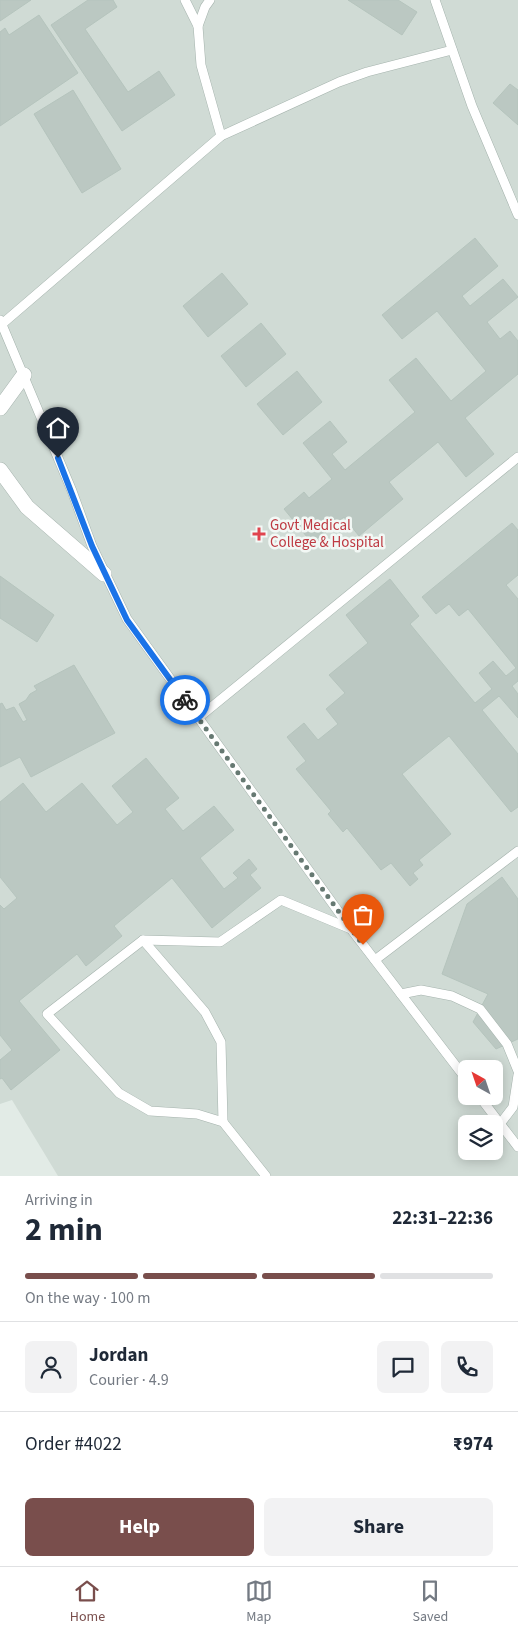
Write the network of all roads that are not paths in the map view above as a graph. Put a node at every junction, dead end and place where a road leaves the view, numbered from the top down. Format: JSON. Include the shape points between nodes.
{"nodes":[{"id":1,"x":185,"y":0,"type":"edge"},
{"id":2,"x":210,"y":0,"type":"edge"},
{"id":3,"x":435,"y":0,"type":"edge"},
{"id":4,"x":198,"y":26,"type":"junction"},
{"id":5,"x":452,"y":50,"type":"junction"},
{"id":6,"x":221,"y":136,"type":"junction"},
{"id":7,"x":518,"y":215,"type":"edge"},
{"id":8,"x":1,"y":322,"type":"edge"},
{"id":9,"x":24,"y":375,"type":"junction"},
{"id":10,"x":0,"y":408,"type":"edge"},
{"id":11,"x":518,"y":457,"type":"edge"},
{"id":12,"x":0,"y":470,"type":"edge"},
{"id":13,"x":104,"y":574,"type":"junction"},
{"id":14,"x":198,"y":718,"type":"junction"},
{"id":15,"x":518,"y":851,"type":"edge"},
{"id":16,"x":351,"y":929,"type":"junction"},
{"id":17,"x":143,"y":940,"type":"junction"},
{"id":18,"x":375,"y":960,"type":"junction"},
{"id":19,"x":401,"y":994,"type":"junction"},
{"id":20,"x":458,"y":1069,"type":"edge"},
{"id":21,"x":518,"y":1071,"type":"edge"},
{"id":22,"x":518,"y":1076,"type":"edge"},
{"id":23,"x":503,"y":1121,"type":"edge"},
{"id":24,"x":223,"y":1122,"type":"junction"},
{"id":25,"x":503,"y":1128,"type":"edge"},
{"id":26,"x":518,"y":1147,"type":"edge"},
{"id":27,"x":266,"y":1176,"type":"edge"}],
"edges":[{"from":1,"to":4,"type":"lane"},
{"from":2,"to":4,"type":"lane"},
{"from":3,"to":5,"type":"lane"},
{"from":4,"to":6,"type":"lane","via":[[201,65]]},
{"from":5,"to":6,"type":"lane","via":[[348,79]]},
{"from":5,"to":7,"type":"lane"},
{"from":6,"to":8,"type":"lane"},
{"from":8,"to":9,"type":"lane"},
{"from":9,"to":10,"type":"street"},
{"from":9,"to":13,"type":"lane"},
{"from":11,"to":14,"type":"lane"},
{"from":12,"to":13,"type":"street","via":[[28,507]]},
{"from":13,"to":14,"type":"lane","via":[[127,620]]},
{"from":14,"to":16,"type":"lane"},
{"from":15,"to":18,"type":"lane"},
{"from":16,"to":17,"type":"lane","via":[[281,900],[220,942]]},
{"from":16,"to":18,"type":"lane"},
{"from":17,"to":24,"type":"lane","via":[[205,1012],[221,1042]]},
{"from":17,"to":24,"type":"lane","via":[[47,1014],[119,1093],[150,1111],[197,1114]]},
{"from":18,"to":19,"type":"lane"},
{"from":19,"to":20,"type":"lane"},
{"from":19,"to":21,"type":"lane","via":[[420,990],[444,994],[480,1009],[507,1044]]},
{"from":22,"to":23,"type":"lane","via":[[514,1108]]},
{"from":24,"to":27,"type":"lane"},
{"from":25,"to":26,"type":"lane"}]}
